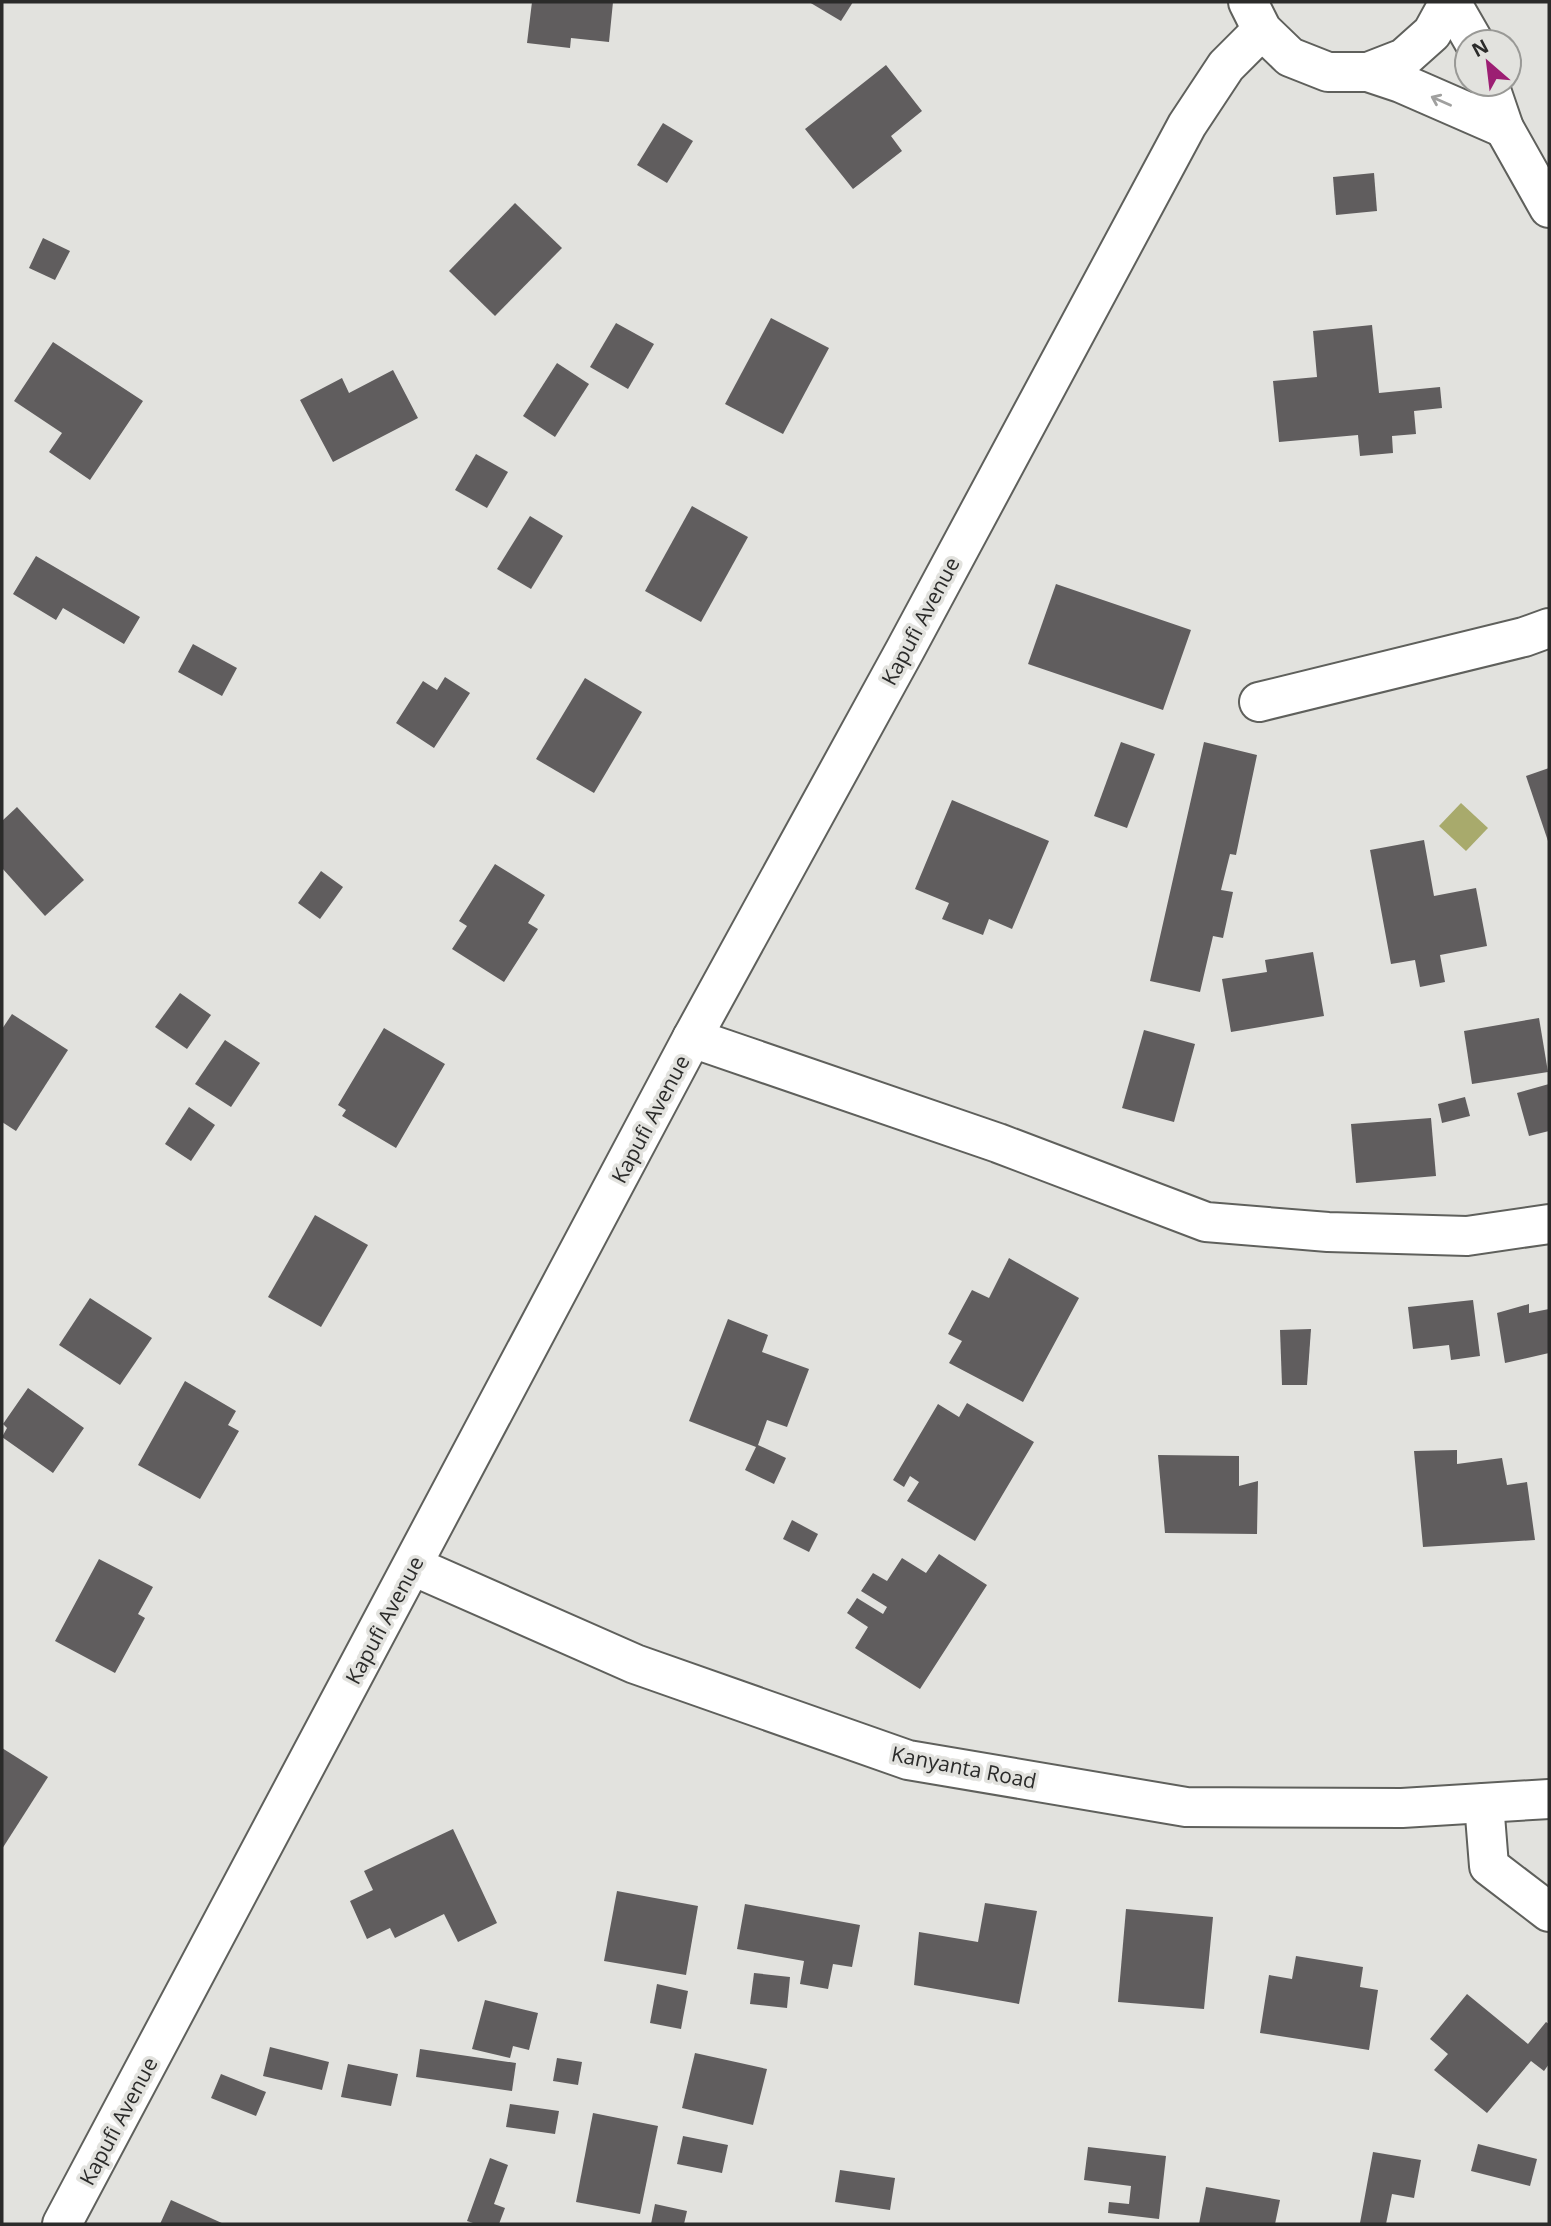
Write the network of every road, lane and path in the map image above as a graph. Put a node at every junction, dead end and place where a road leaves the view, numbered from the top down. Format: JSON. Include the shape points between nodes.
{"nodes":[{"id":1,"x":1450,"y":2,"type":"edge"},
{"id":2,"x":1249,"y":11,"type":"edge"},
{"id":3,"x":1466,"y":28,"type":"edge"},
{"id":4,"x":1368,"y":72,"type":"junction"},
{"id":5,"x":1494,"y":98,"type":"edge"},
{"id":6,"x":1504,"y":128,"type":"junction"},
{"id":7,"x":1549,"y":208,"type":"edge"},
{"id":8,"x":1549,"y":628,"type":"edge"},
{"id":9,"x":1259,"y":702,"type":"dead end"},
{"id":10,"x":692,"y":1038,"type":"junction"},
{"id":11,"x":1549,"y":1224,"type":"edge"},
{"id":12,"x":413,"y":1566,"type":"junction"},
{"id":13,"x":1549,"y":1799,"type":"edge"},
{"id":14,"x":1484,"y":1803,"type":"junction"},
{"id":15,"x":1549,"y":1912,"type":"edge"},
{"id":16,"x":62,"y":2224,"type":"edge"}],
"edges":[{"from":1,"to":3,"type":"street"},
{"from":1,"to":4,"type":"street","via":[[1432,33],[1404,58]]},
{"from":2,"to":4,"type":"street","via":[[1290,57],[1328,72]]},
{"from":2,"to":10,"type":"street","name":"Kapufi Avenue","via":[[1226,66],[1187,125]]},
{"from":6,"to":4,"type":"street","one_way":true},
{"from":5,"to":6,"type":"street"},
{"from":6,"to":7,"type":"street"},
{"from":8,"to":9,"type":"street"},
{"from":10,"to":11,"type":"street","via":[[998,1143],[1206,1222],[1467,1236]]},
{"from":10,"to":12,"type":"street","name":"Kapufi Avenue"},
{"from":12,"to":14,"type":"street","name":"Kanyanta Road","via":[[635,1664],[908,1760],[1186,1807],[1402,1808]]},
{"from":12,"to":16,"type":"street","name":"Kapufi Avenue"},
{"from":13,"to":14,"type":"street","name":"Kanyanta Road"},
{"from":14,"to":15,"type":"street","via":[[1489,1866]]}]}
